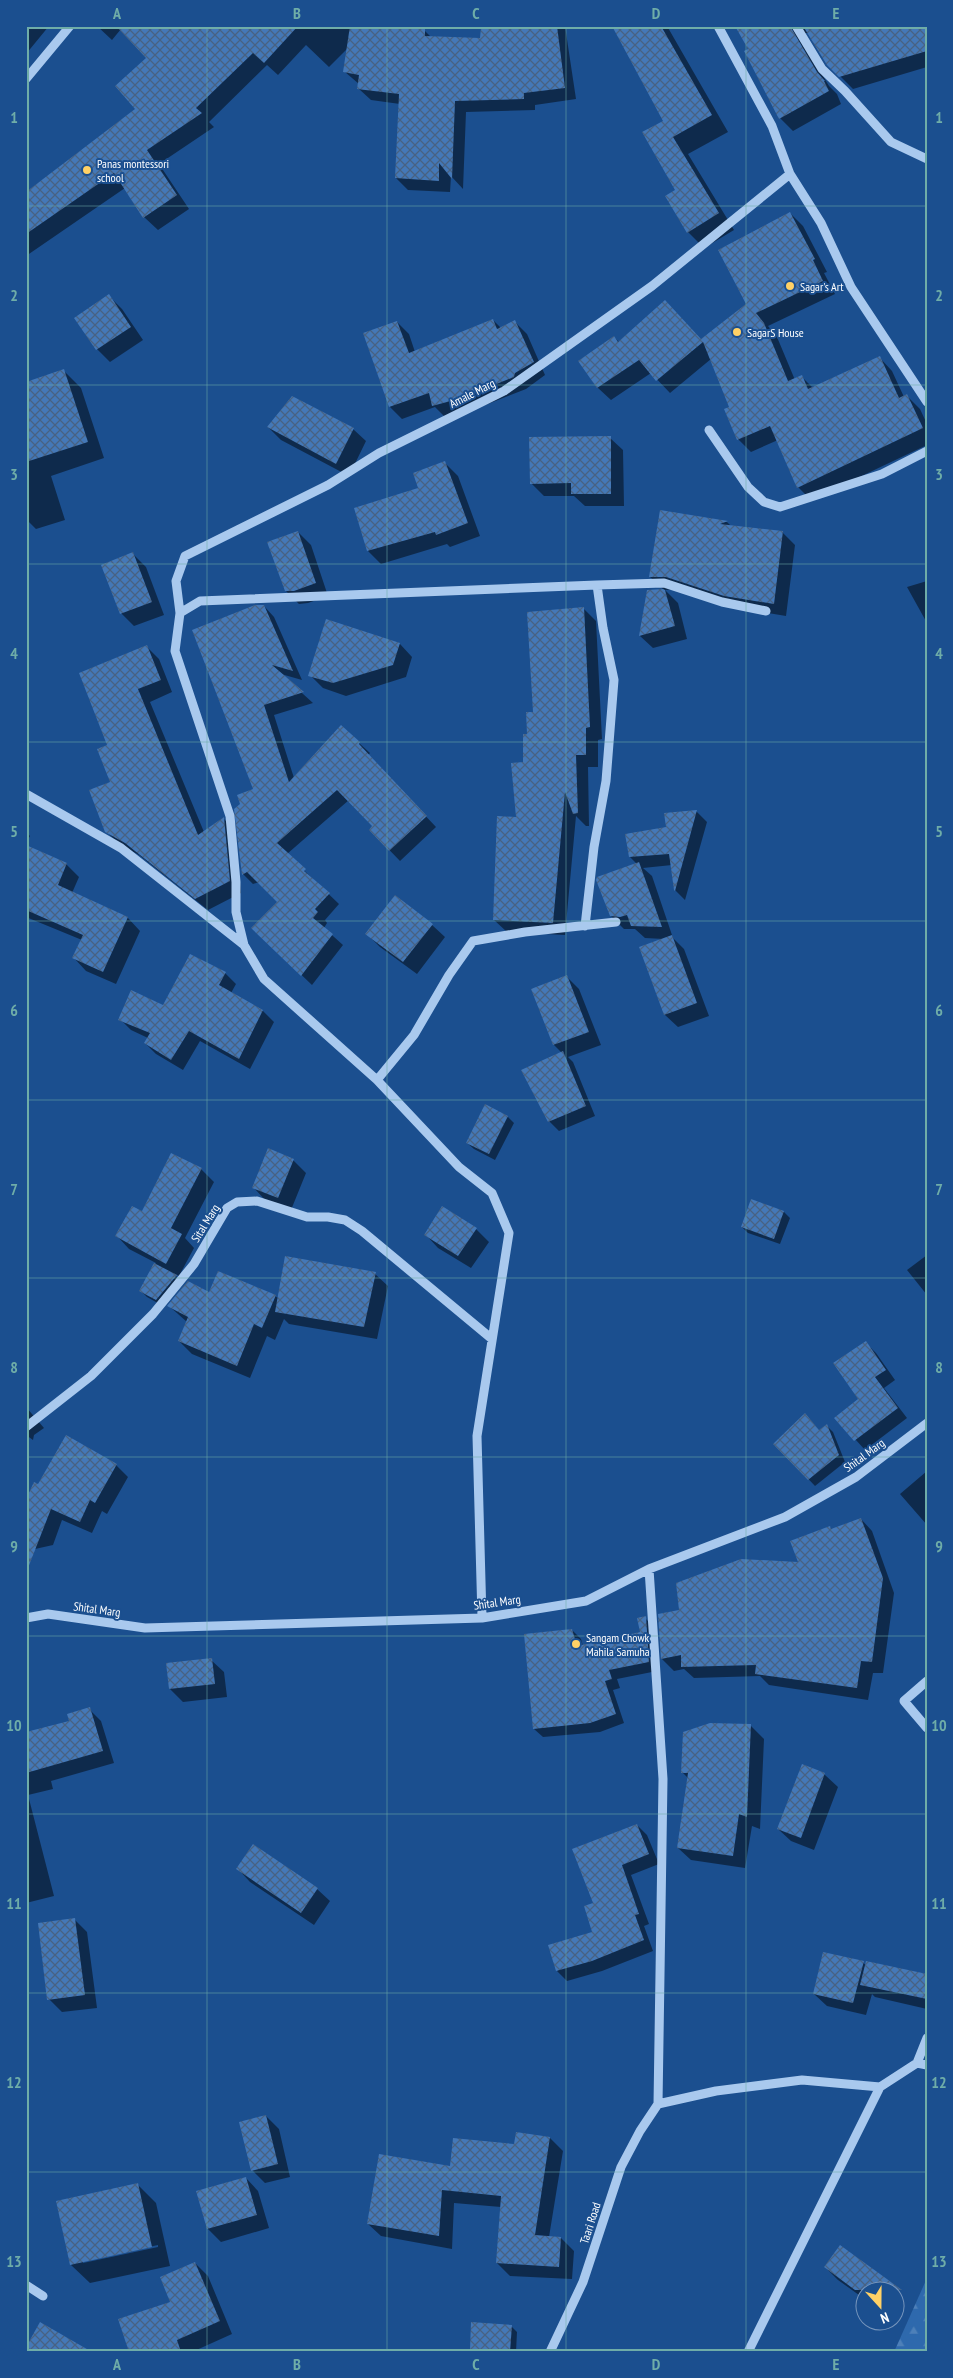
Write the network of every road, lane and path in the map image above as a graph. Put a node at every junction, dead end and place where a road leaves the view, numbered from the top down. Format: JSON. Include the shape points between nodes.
{"nodes":[{"id":1,"x":70,"y":26,"type":"edge"},
{"id":2,"x":718,"y":26,"type":"edge"},
{"id":3,"x":796,"y":26,"type":"edge"},
{"id":4,"x":26,"y":79,"type":"edge"},
{"id":5,"x":927,"y":159,"type":"edge"},
{"id":6,"x":790,"y":174,"type":"junction"},
{"id":7,"x":927,"y":402,"type":"edge"},
{"id":8,"x":709,"y":430,"type":"dead end"},
{"id":9,"x":927,"y":451,"type":"edge"},
{"id":10,"x":597,"y":585,"type":"junction"},
{"id":11,"x":766,"y":611,"type":"dead end"},
{"id":12,"x":180,"y":613,"type":"junction"},
{"id":13,"x":26,"y":794,"type":"edge"},
{"id":14,"x":616,"y":922,"type":"dead end"},
{"id":15,"x":585,"y":926,"type":"junction"},
{"id":16,"x":244,"y":945,"type":"junction"},
{"id":17,"x":377,"y":1080,"type":"junction"},
{"id":18,"x":492,"y":1339,"type":"junction"},
{"id":19,"x":927,"y":1423,"type":"edge"},
{"id":20,"x":26,"y":1427,"type":"edge"},
{"id":21,"x":649,"y":1569,"type":"junction"},
{"id":22,"x":26,"y":1618,"type":"edge"},
{"id":23,"x":482,"y":1618,"type":"junction"},
{"id":24,"x":927,"y":1681,"type":"edge"},
{"id":25,"x":927,"y":1728,"type":"edge"},
{"id":26,"x":927,"y":2038,"type":"edge"},
{"id":27,"x":922,"y":2064,"type":"edge"},
{"id":28,"x":880,"y":2087,"type":"junction"},
{"id":29,"x":658,"y":2104,"type":"junction"},
{"id":30,"x":26,"y":2285,"type":"edge"},
{"id":31,"x":43,"y":2296,"type":"dead end"},
{"id":32,"x":550,"y":2352,"type":"edge"},
{"id":33,"x":748,"y":2352,"type":"edge"}],
"edges":[{"from":1,"to":4,"type":"street"},
{"from":2,"to":6,"type":"street","via":[[772,126]]},
{"from":3,"to":5,"type":"street","via":[[822,69],[891,142]]},
{"from":6,"to":7,"type":"street","via":[[821,223],[851,287]]},
{"from":6,"to":12,"type":"street","name":"Amale Marg","via":[[652,286],[504,391],[379,454],[328,485],[185,556],[176,581]]},
{"from":8,"to":9,"type":"street","via":[[748,487],[764,502],[780,507],[882,474]]},
{"from":10,"to":11,"type":"street","via":[[664,583],[722,602]]},
{"from":10,"to":12,"type":"street","via":[[200,601]]},
{"from":10,"to":15,"type":"street","via":[[614,680],[606,781]]},
{"from":12,"to":16,"type":"street","name":"Amale Marg","via":[[175,652],[230,816],[236,912]]},
{"from":13,"to":16,"type":"street","via":[[121,848]]},
{"from":14,"to":15,"type":"street"},
{"from":15,"to":17,"type":"street","via":[[473,941],[414,1035]]},
{"from":16,"to":17,"type":"street","via":[[264,979]]},
{"from":17,"to":18,"type":"street","via":[[460,1167],[492,1193],[509,1233]]},
{"from":18,"to":20,"type":"street","name":"Sital Marg","via":[[345,1220],[307,1217],[257,1201],[237,1202],[227,1208],[194,1264],[153,1314],[91,1376]]},
{"from":18,"to":23,"type":"street","via":[[477,1436]]},
{"from":19,"to":21,"type":"street","name":"Shital Marg","via":[[856,1477],[785,1517]]},
{"from":21,"to":23,"type":"street","name":"Shital Marg","via":[[586,1601]]},
{"from":21,"to":29,"type":"street","via":[[663,1779]]},
{"from":22,"to":23,"type":"street","name":"Shital Marg","via":[[48,1614],[145,1628]]},
{"from":24,"to":25,"type":"street","via":[[904,1701]]},
{"from":26,"to":27,"type":"street"},
{"from":27,"to":28,"type":"street"},
{"from":28,"to":29,"type":"street","via":[[802,2080],[716,2091]]},
{"from":28,"to":33,"type":"street"},
{"from":29,"to":32,"type":"street","name":"Taari Road","via":[[621,2167],[583,2282]]},
{"from":30,"to":31,"type":"street"}]}
